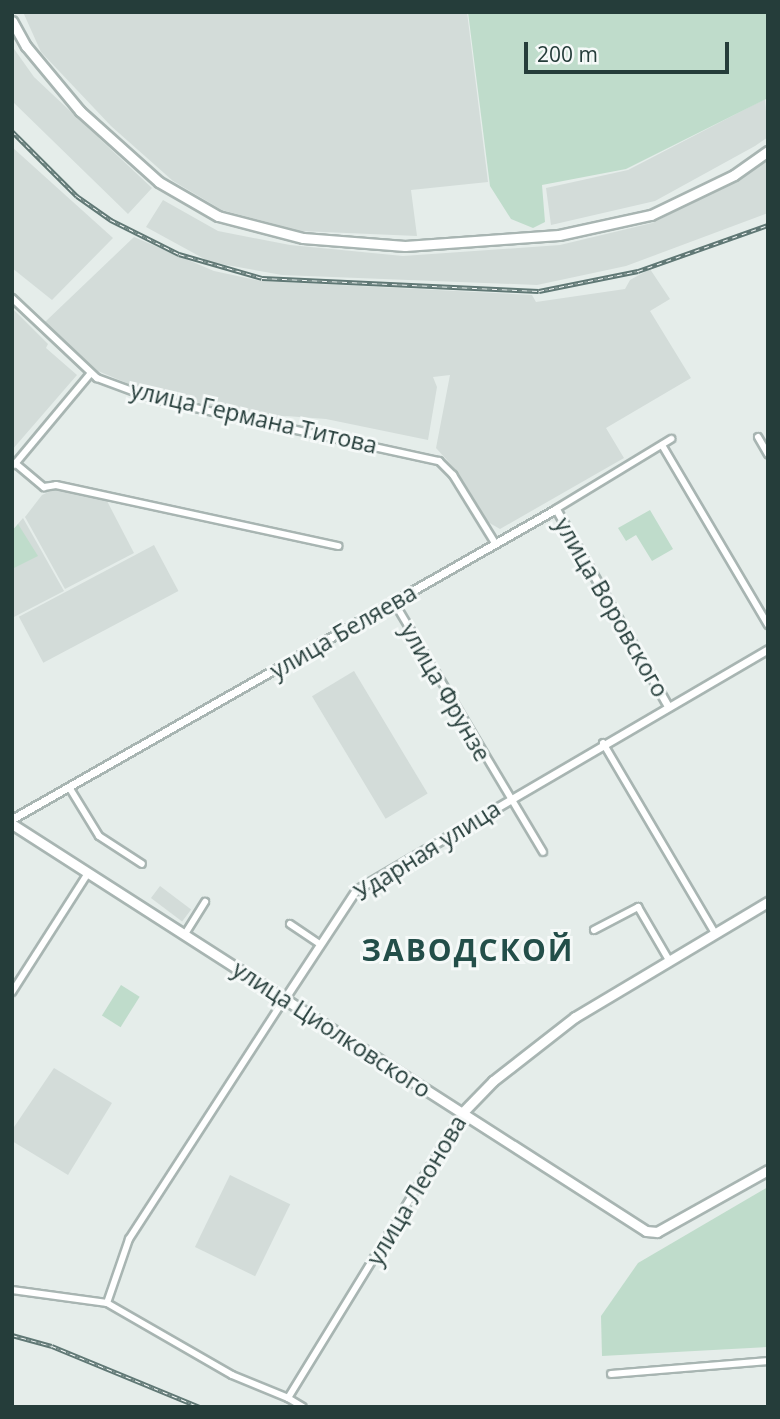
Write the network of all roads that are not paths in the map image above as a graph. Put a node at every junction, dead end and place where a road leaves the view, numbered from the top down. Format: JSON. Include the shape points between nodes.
{"nodes":[{"id":1,"x":12,"y":22,"type":"edge"},
{"id":2,"x":768,"y":151,"type":"edge"},
{"id":3,"x":12,"y":298,"type":"edge"},
{"id":4,"x":90,"y":374,"type":"junction"},
{"id":5,"x":758,"y":437,"type":"dead end"},
{"id":6,"x":671,"y":439,"type":"dead end"},
{"id":7,"x":662,"y":445,"type":"junction"},
{"id":8,"x":768,"y":454,"type":"edge"},
{"id":9,"x":14,"y":465,"type":"edge"},
{"id":10,"x":556,"y":509,"type":"junction"},
{"id":11,"x":495,"y":543,"type":"junction"},
{"id":12,"x":339,"y":546,"type":"dead end"},
{"id":13,"x":394,"y":603,"type":"junction"},
{"id":14,"x":768,"y":625,"type":"edge"},
{"id":15,"x":768,"y":649,"type":"edge"},
{"id":16,"x":668,"y":706,"type":"junction"},
{"id":17,"x":603,"y":743,"type":"junction"},
{"id":18,"x":69,"y":787,"type":"junction"},
{"id":19,"x":508,"y":799,"type":"junction"},
{"id":20,"x":12,"y":819,"type":"edge"},
{"id":21,"x":12,"y":824,"type":"edge"},
{"id":22,"x":543,"y":852,"type":"dead end"},
{"id":23,"x":142,"y":864,"type":"dead end"},
{"id":24,"x":88,"y":873,"type":"junction"},
{"id":25,"x":205,"y":902,"type":"dead end"},
{"id":26,"x":768,"y":902,"type":"edge"},
{"id":27,"x":290,"y":924,"type":"dead end"},
{"id":28,"x":594,"y":930,"type":"dead end"},
{"id":29,"x":715,"y":933,"type":"junction"},
{"id":30,"x":185,"y":934,"type":"junction"},
{"id":31,"x":320,"y":944,"type":"junction"},
{"id":32,"x":669,"y":960,"type":"junction"},
{"id":33,"x":12,"y":992,"type":"edge"},
{"id":34,"x":285,"y":998,"type":"junction"},
{"id":35,"x":463,"y":1112,"type":"junction"},
{"id":36,"x":768,"y":1170,"type":"edge"},
{"id":37,"x":12,"y":1290,"type":"edge"},
{"id":38,"x":107,"y":1303,"type":"junction"},
{"id":39,"x":768,"y":1361,"type":"edge"},
{"id":40,"x":611,"y":1374,"type":"dead end"},
{"id":41,"x":289,"y":1398,"type":"junction"},
{"id":42,"x":303,"y":1407,"type":"edge"}],
"edges":[{"from":1,"to":2,"type":"main road","via":[[80,111],[159,182],[218,216],[303,238],[405,246],[559,235],[652,215],[734,174]]},
{"from":3,"to":4,"type":"street"},
{"from":4,"to":9,"type":"street"},
{"from":4,"to":11,"type":"street","name":"улица Германа Титова","via":[[154,399],[439,461],[460,485]]},
{"from":5,"to":8,"type":"street"},
{"from":6,"to":7,"type":"street","name":"улица Беляева"},
{"from":7,"to":10,"type":"street","name":"улица Беляева"},
{"from":7,"to":14,"type":"street"},
{"from":9,"to":12,"type":"street","via":[[44,487],[67,487]]},
{"from":10,"to":11,"type":"street","name":"улица Беляева"},
{"from":10,"to":16,"type":"street","name":"улица Воровского"},
{"from":11,"to":13,"type":"street","name":"улица Беляева"},
{"from":13,"to":18,"type":"street","name":"улица Беляева"},
{"from":13,"to":19,"type":"street","name":"улица Фрунзе"},
{"from":15,"to":16,"type":"street","name":"Ударная улица"},
{"from":16,"to":17,"type":"street","name":"Ударная улица"},
{"from":17,"to":19,"type":"street","name":"Ударная улица"},
{"from":17,"to":29,"type":"street"},
{"from":18,"to":20,"type":"street","name":"улица Беляева"},
{"from":18,"to":23,"type":"street","via":[[99,836]]},
{"from":19,"to":22,"type":"street","name":"улица Фрунзе"},
{"from":19,"to":31,"type":"street","name":"Ударная улица","via":[[356,890]]},
{"from":21,"to":24,"type":"main road","name":"улица Циолковского"},
{"from":24,"to":30,"type":"main road","name":"улица Циолковского"},
{"from":24,"to":33,"type":"street"},
{"from":25,"to":30,"type":"street"},
{"from":26,"to":29,"type":"main road","name":"улица Леонова"},
{"from":27,"to":31,"type":"street"},
{"from":28,"to":32,"type":"street","via":[[638,907]]},
{"from":29,"to":32,"type":"main road","name":"улица Леонова"},
{"from":30,"to":34,"type":"main road","name":"улица Циолковского"},
{"from":31,"to":34,"type":"street","name":"Ударная улица"},
{"from":32,"to":35,"type":"main road","name":"улица Леонова","via":[[575,1017],[493,1081]]},
{"from":34,"to":35,"type":"main road","name":"улица Циолковского"},
{"from":34,"to":38,"type":"street","name":"Ударная улица","via":[[129,1238]]},
{"from":35,"to":36,"type":"main road","name":"улица Циолковского","via":[[652,1233]]},
{"from":35,"to":41,"type":"street","name":"улица Леонова"},
{"from":37,"to":38,"type":"street"},
{"from":38,"to":41,"type":"street","via":[[232,1375]]},
{"from":39,"to":40,"type":"street"},
{"from":41,"to":42,"type":"street"}]}
